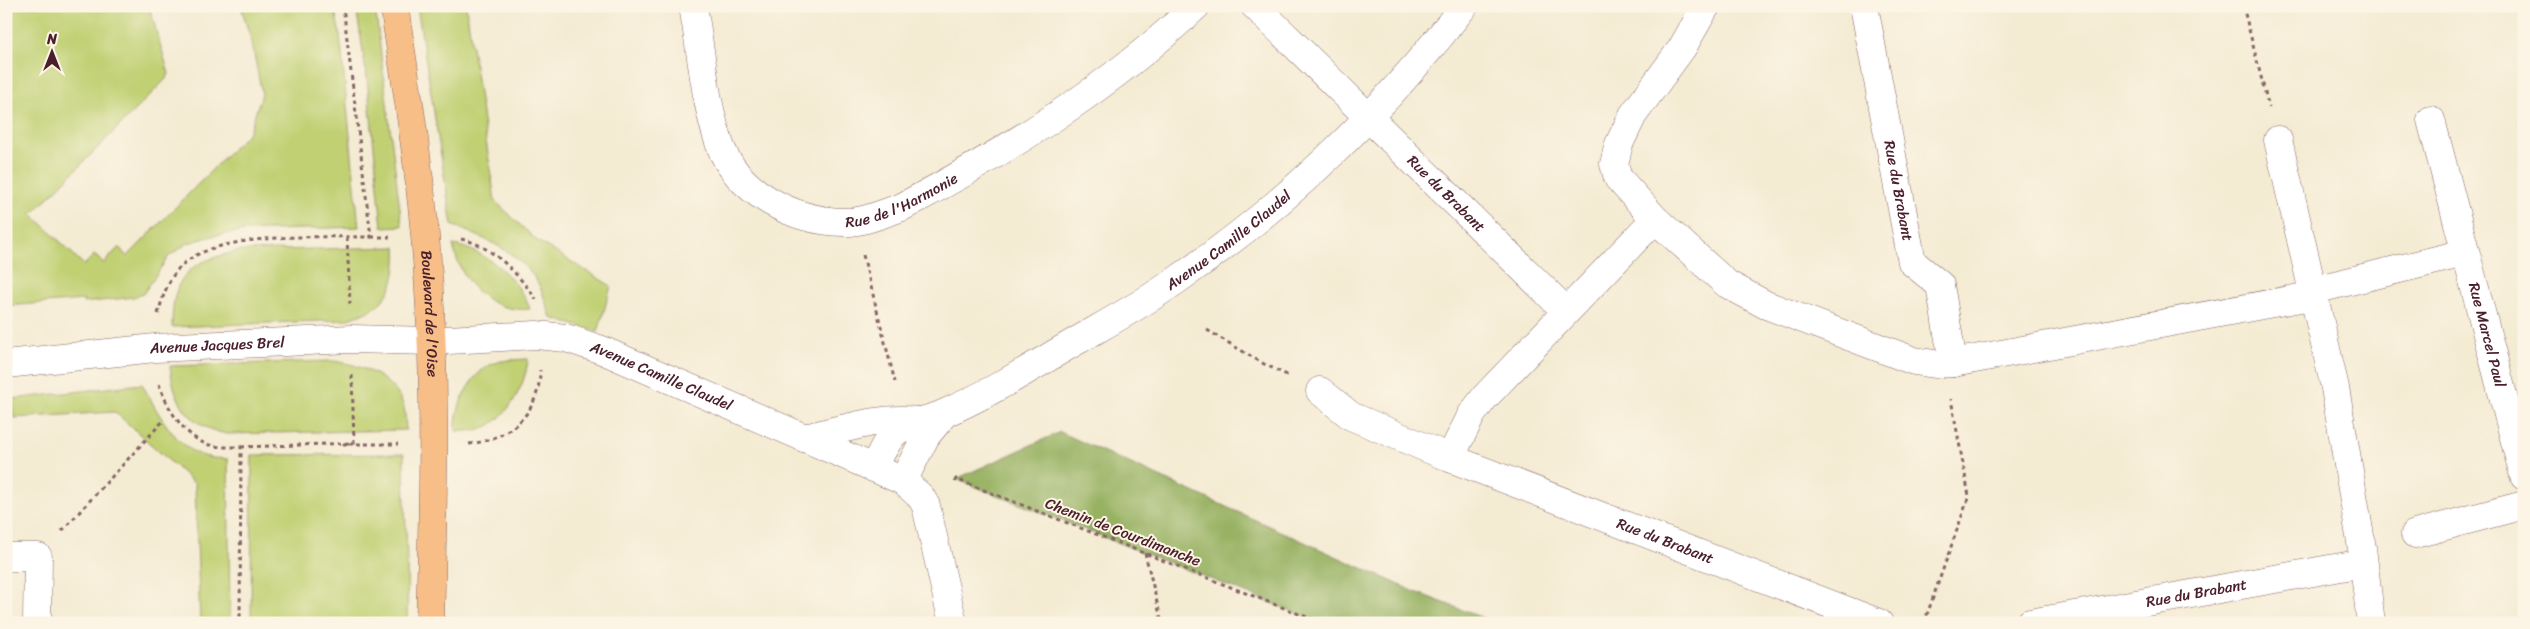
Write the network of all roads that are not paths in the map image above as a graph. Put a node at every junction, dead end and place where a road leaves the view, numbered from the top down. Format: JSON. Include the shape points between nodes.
{"nodes":[{"id":1,"x":394,"y":6,"type":"edge"},
{"id":2,"x":693,"y":6,"type":"edge"},
{"id":3,"x":1196,"y":6,"type":"edge"},
{"id":4,"x":1254,"y":6,"type":"edge"},
{"id":5,"x":1464,"y":6,"type":"edge"},
{"id":6,"x":1706,"y":6,"type":"edge"},
{"id":7,"x":1864,"y":6,"type":"edge"},
{"id":8,"x":1368,"y":118,"type":"junction"},
{"id":9,"x":2431,"y":120,"type":"dead end"},
{"id":10,"x":2278,"y":140,"type":"road end"},
{"id":11,"x":1655,"y":219,"type":"junction"},
{"id":12,"x":2465,"y":253,"type":"junction"},
{"id":13,"x":2315,"y":292,"type":"junction"},
{"id":14,"x":1566,"y":311,"type":"junction"},
{"id":15,"x":431,"y":341,"type":"junction"},
{"id":16,"x":1953,"y":363,"type":"junction"},
{"id":17,"x":6,"y":364,"type":"edge"},
{"id":18,"x":1320,"y":390,"type":"road end"},
{"id":19,"x":944,"y":414,"type":"junction"},
{"id":20,"x":919,"y":421,"type":"junction"},
{"id":21,"x":804,"y":438,"type":"junction"},
{"id":22,"x":1450,"y":458,"type":"junction"},
{"id":23,"x":886,"y":473,"type":"junction"},
{"id":24,"x":2524,"y":476,"type":"edge"},
{"id":25,"x":2524,"y":505,"type":"edge"},
{"id":26,"x":2415,"y":534,"type":"dead end"},
{"id":27,"x":6,"y":557,"type":"edge"},
{"id":28,"x":2363,"y":563,"type":"junction"},
{"id":29,"x":37,"y":623,"type":"edge"},
{"id":30,"x":430,"y":623,"type":"edge"},
{"id":31,"x":953,"y":623,"type":"edge"},
{"id":32,"x":1879,"y":623,"type":"edge"},
{"id":33,"x":2030,"y":623,"type":"edge"},
{"id":34,"x":2371,"y":623,"type":"edge"}],
"edges":[{"from":1,"to":15,"type":"main road","name":"Boulevard de l'Oise","via":[[424,236]]},
{"from":2,"to":3,"type":"street","name":"Rue de l'Harmonie","via":[[714,123],[729,164],[746,184],[773,204],[801,215],[843,222],[902,207],[1038,130],[1173,28]]},
{"from":4,"to":8,"type":"street"},
{"from":5,"to":8,"type":"street","name":"Avenue Camille Claudel","via":[[1421,61]]},
{"from":6,"to":11,"type":"street","via":[[1682,48],[1633,115],[1619,144],[1614,164],[1618,178]]},
{"from":7,"to":16,"type":"street","name":"Rue du Brabant","via":[[1912,262],[1940,285]]},
{"from":8,"to":14,"type":"street","name":"Rue du Brabant"},
{"from":8,"to":19,"type":"street","name":"Avenue Camille Claudel","via":[[1331,157],[1250,227],[1173,283]]},
{"from":9,"to":12,"type":"street","name":"Rue Marcel Paul"},
{"from":10,"to":13,"type":"street"},
{"from":11,"to":14,"type":"street"},
{"from":11,"to":16,"type":"street","via":[[1727,284],[1766,305],[1914,360]]},
{"from":12,"to":13,"type":"street"},
{"from":12,"to":24,"type":"street","name":"Rue Marcel Paul"},
{"from":13,"to":16,"type":"street"},
{"from":13,"to":28,"type":"street","via":[[2335,388]]},
{"from":14,"to":22,"type":"street","via":[[1484,397]]},
{"from":15,"to":17,"type":"street","name":"Avenue Jacques Brel","via":[[351,339],[155,348]]},
{"from":15,"to":21,"type":"street","name":"Avenue Camille Claudel","via":[[536,335],[566,338],[602,350]]},
{"from":15,"to":30,"type":"main road","name":"Boulevard de l'Oise"},
{"from":18,"to":22,"type":"street","name":"Rue du Brabant","via":[[1351,416]]},
{"from":19,"to":20,"type":"street"},
{"from":19,"to":23,"type":"street","via":[[926,436]]},
{"from":20,"to":21,"type":"street","via":[[900,418],[879,420]]},
{"from":20,"to":23,"type":"street","via":[[893,434],[882,449]]},
{"from":21,"to":23,"type":"street","name":"Avenue Camille Claudel"},
{"from":22,"to":32,"type":"street","name":"Rue du Brabant"},
{"from":23,"to":31,"type":"street","via":[[914,489],[926,506]]},
{"from":25,"to":26,"type":"street"},
{"from":27,"to":29,"type":"street","via":[[38,557]]},
{"from":28,"to":33,"type":"street","name":"Rue du Brabant"},
{"from":28,"to":34,"type":"street"}]}
